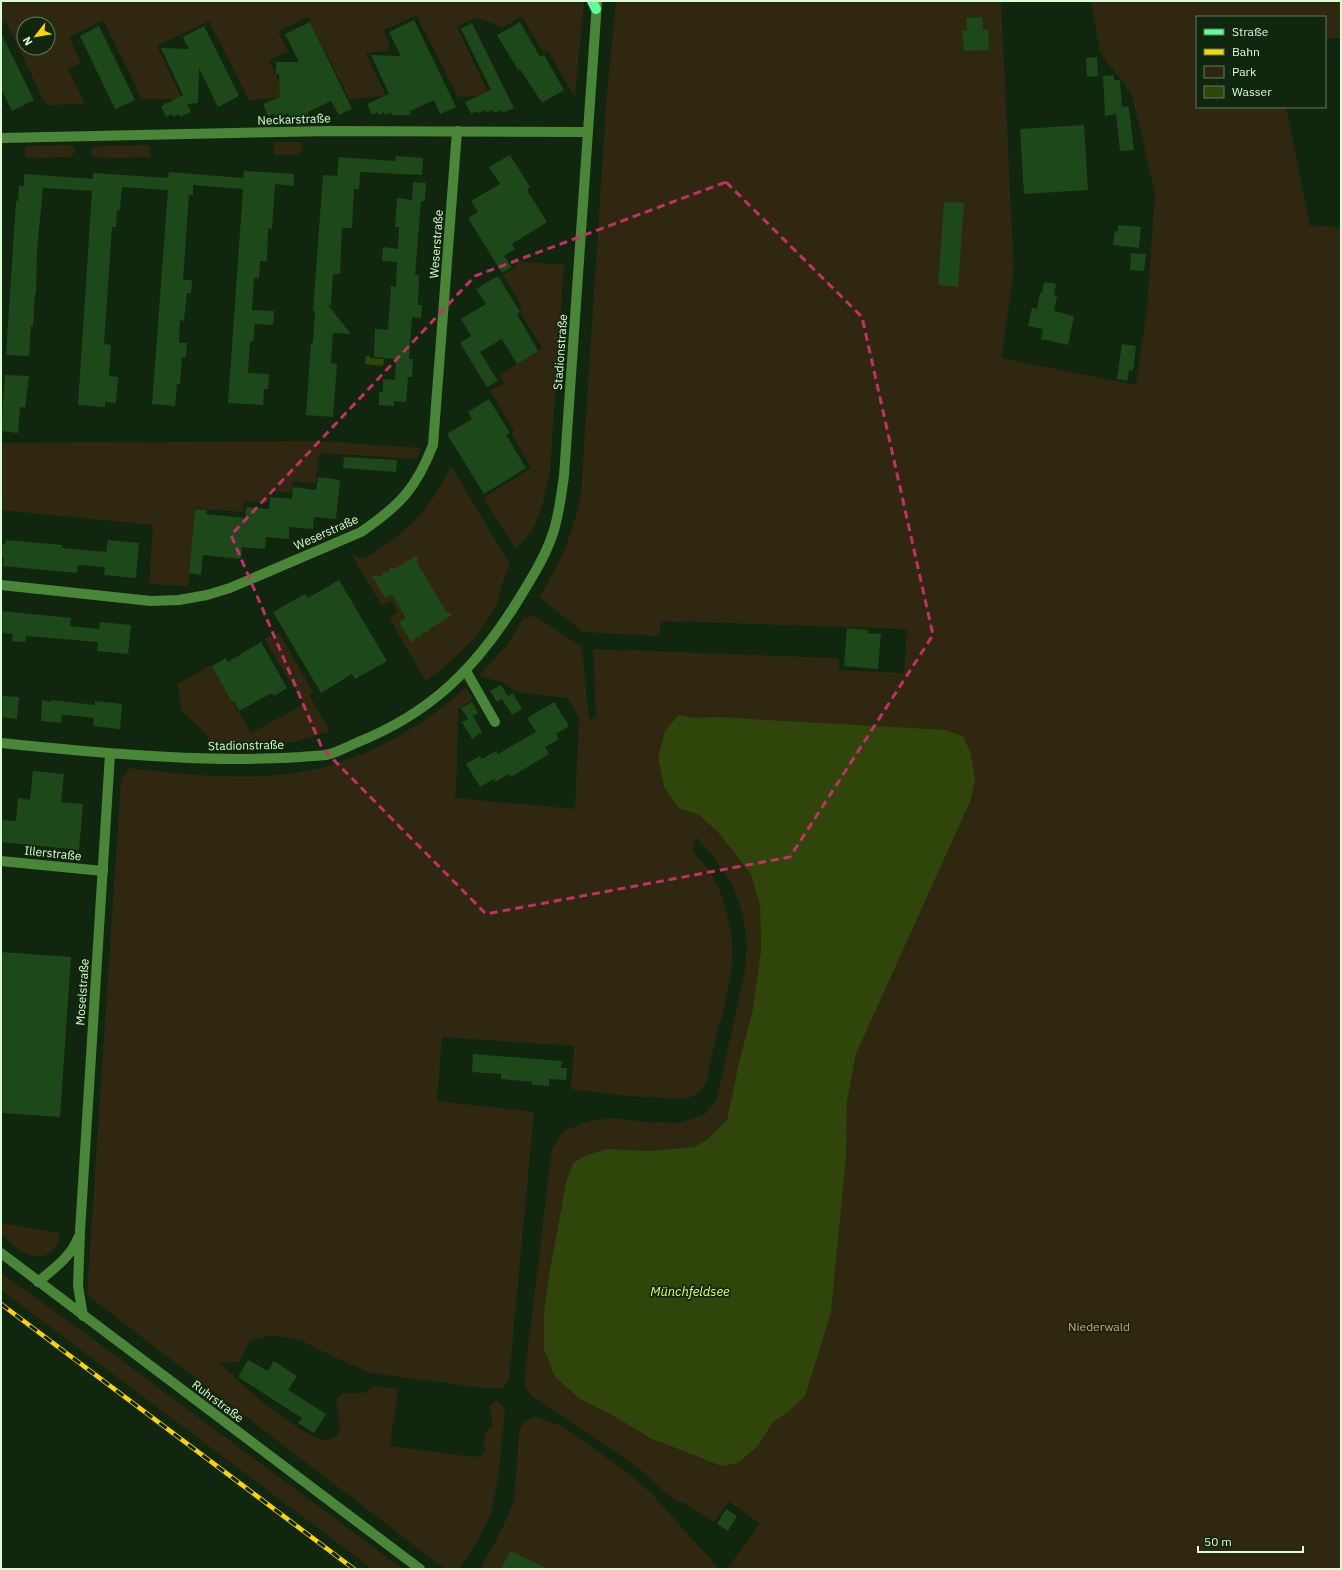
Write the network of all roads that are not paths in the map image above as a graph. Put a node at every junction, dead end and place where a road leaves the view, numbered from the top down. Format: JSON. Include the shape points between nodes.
{"nodes":[{"id":1,"x":596,"y":3,"type":"edge"},
{"id":2,"x":457,"y":131,"type":"junction"},
{"id":3,"x":588,"y":132,"type":"junction"},
{"id":4,"x":1,"y":138,"type":"edge"},
{"id":5,"x":1,"y":585,"type":"edge"},
{"id":6,"x":466,"y":671,"type":"junction"},
{"id":7,"x":496,"y":722,"type":"dead end"},
{"id":8,"x":1,"y":743,"type":"edge"},
{"id":9,"x":110,"y":754,"type":"junction"},
{"id":10,"x":1,"y":861,"type":"edge"},
{"id":11,"x":103,"y":870,"type":"junction"},
{"id":12,"x":80,"y":1230,"type":"junction"},
{"id":13,"x":1,"y":1254,"type":"edge"},
{"id":14,"x":38,"y":1282,"type":"junction"},
{"id":15,"x":82,"y":1316,"type":"junction"},
{"id":16,"x":420,"y":1569,"type":"edge"}],
"edges":[{"from":1,"to":3,"type":"street","name":"Stadionstraße"},
{"from":2,"to":3,"type":"street","name":"Neckarstraße"},
{"from":2,"to":4,"type":"street","name":"Neckarstraße"},
{"from":2,"to":5,"type":"street","name":"Weserstraße","via":[[433,446],[416,481],[396,504],[361,532],[230,588],[207,595],[151,601]]},
{"from":3,"to":6,"type":"street","name":"Stadionstraße","via":[[564,476],[557,520],[552,536],[528,584],[503,624]]},
{"from":6,"to":7,"type":"street"},
{"from":6,"to":9,"type":"street","name":"Stadionstraße","via":[[409,717],[370,738],[326,755],[214,759]]},
{"from":8,"to":9,"type":"street","name":"Stadionstraße"},
{"from":9,"to":11,"type":"street","name":"Moselstraße"},
{"from":10,"to":11,"type":"street","name":"Illerstraße"},
{"from":11,"to":12,"type":"street","name":"Moselstraße"},
{"from":12,"to":14,"type":"street","name":"Moselstraße","via":[[74,1247]]},
{"from":12,"to":15,"type":"street","name":"Moselstraße","via":[[78,1286]]},
{"from":13,"to":14,"type":"street","name":"Ruhrstraße"},
{"from":14,"to":15,"type":"street","name":"Ruhrstraße"},
{"from":15,"to":16,"type":"street","name":"Ruhrstraße"}]}
